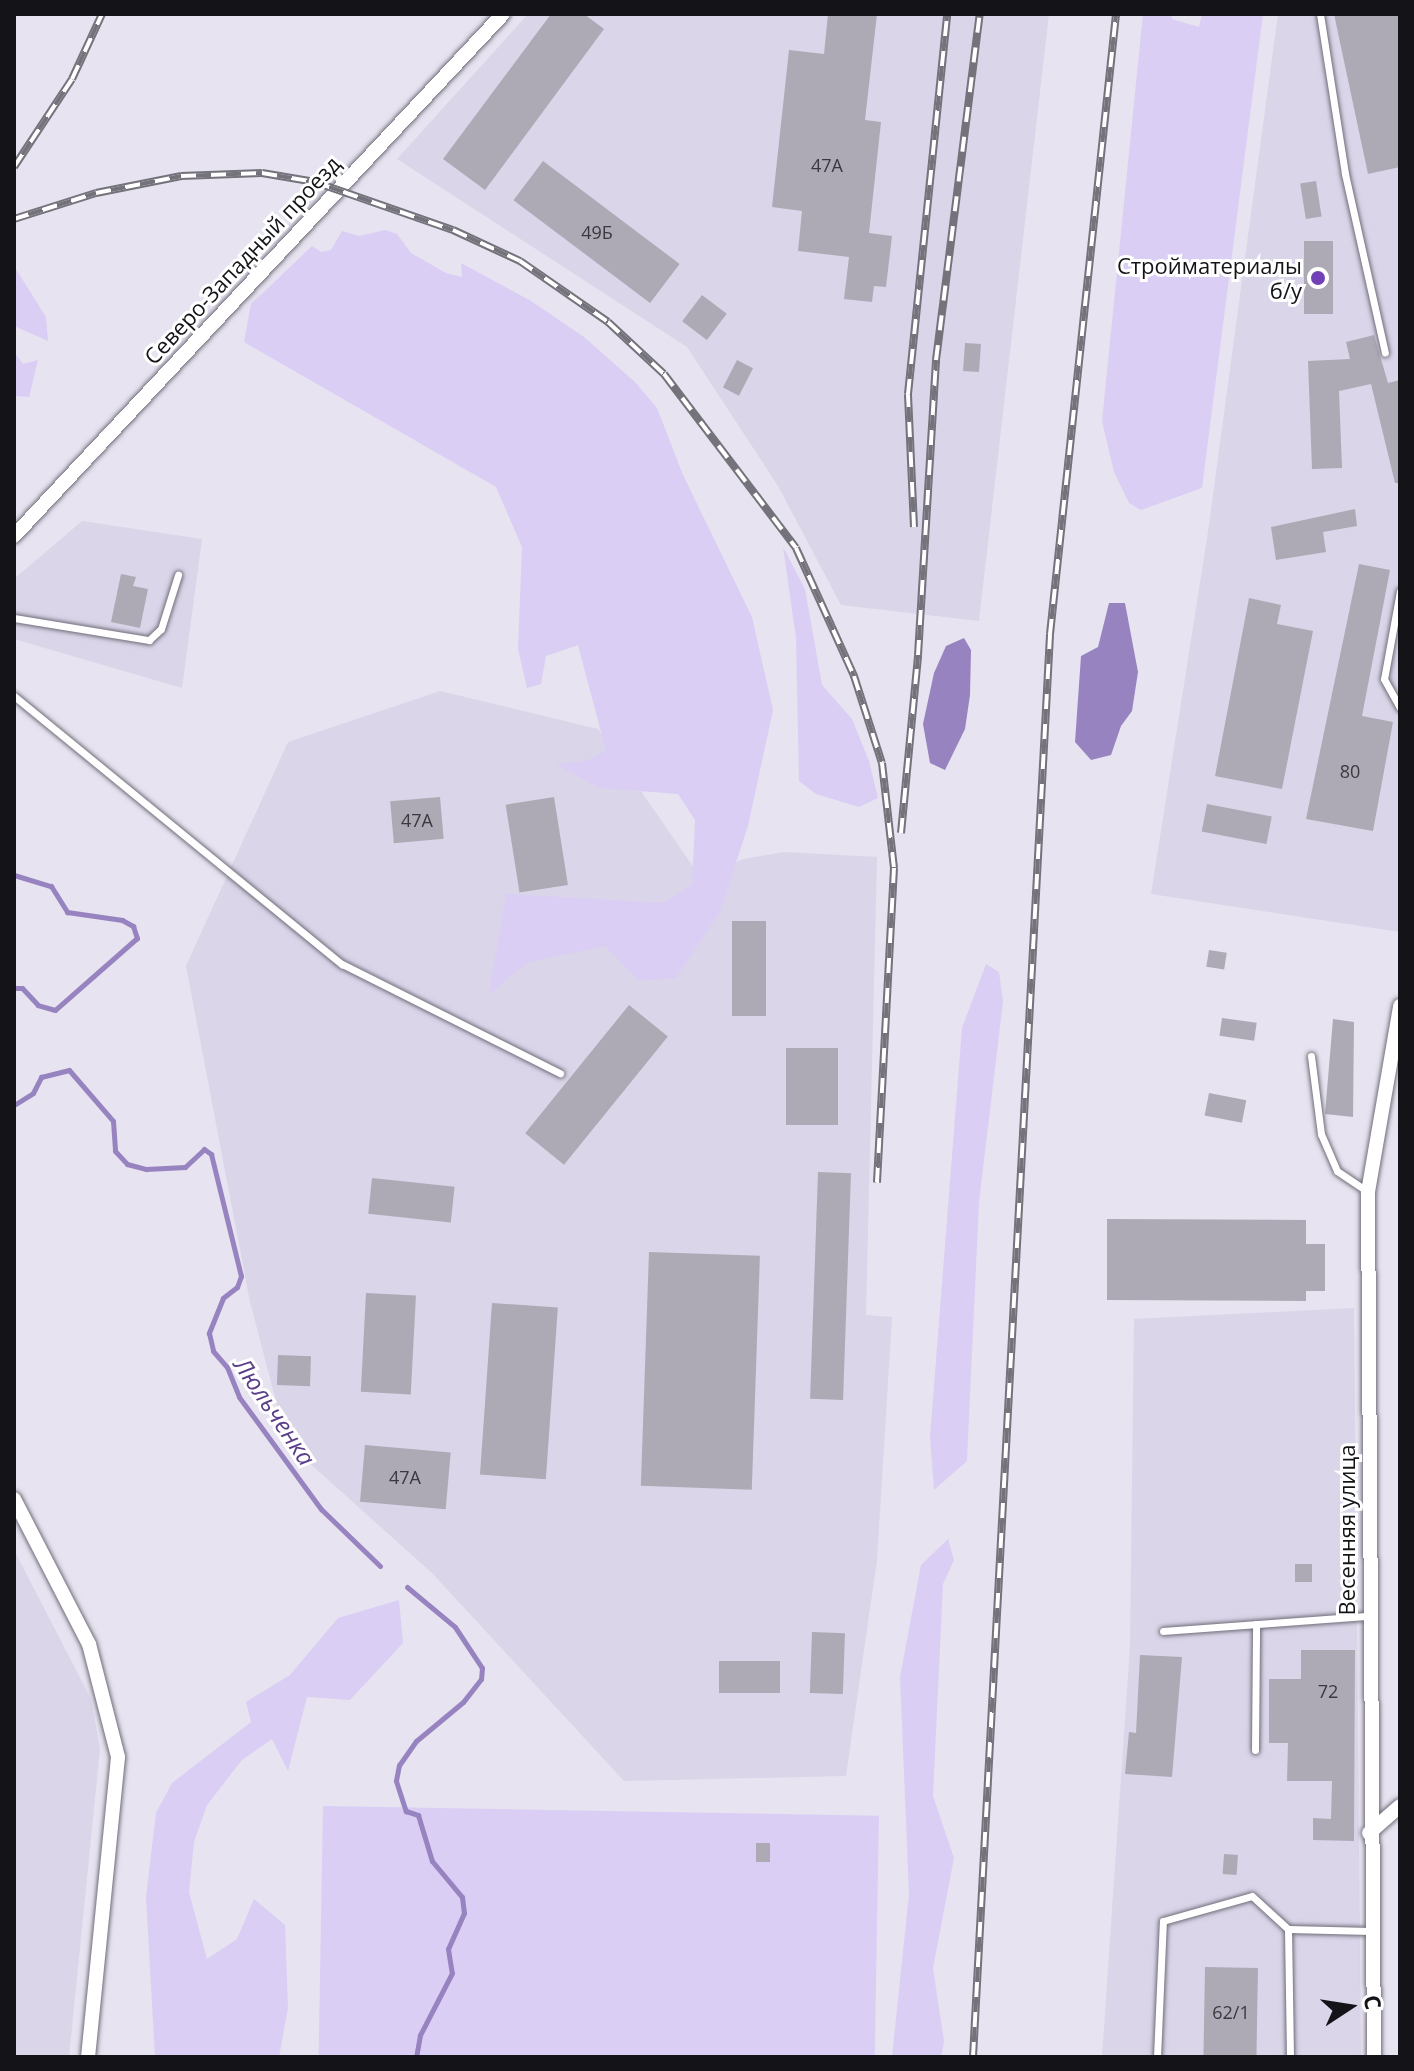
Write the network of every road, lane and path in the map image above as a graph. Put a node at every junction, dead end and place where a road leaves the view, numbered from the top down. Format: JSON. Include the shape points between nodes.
{"nodes":[{"id":1,"x":503,"y":14,"type":"edge"},
{"id":2,"x":1320,"y":14,"type":"edge"},
{"id":3,"x":1385,"y":353,"type":"dead end"},
{"id":4,"x":14,"y":536,"type":"edge"},
{"id":5,"x":178,"y":575,"type":"dead end"},
{"id":6,"x":1400,"y":591,"type":"edge"},
{"id":7,"x":14,"y":618,"type":"edge"},
{"id":8,"x":14,"y":696,"type":"edge"},
{"id":9,"x":1400,"y":708,"type":"edge"},
{"id":10,"x":1400,"y":1006,"type":"edge"},
{"id":11,"x":1311,"y":1056,"type":"dead end"},
{"id":12,"x":560,"y":1073,"type":"dead end"},
{"id":13,"x":1368,"y":1192,"type":"junction"},
{"id":14,"x":14,"y":1499,"type":"edge"},
{"id":15,"x":1369,"y":1616,"type":"junction"},
{"id":16,"x":1256,"y":1624,"type":"junction"},
{"id":17,"x":1163,"y":1631,"type":"dead end"},
{"id":18,"x":1255,"y":1750,"type":"dead end"},
{"id":19,"x":1400,"y":1806,"type":"edge"},
{"id":20,"x":1369,"y":1833,"type":"junction"},
{"id":21,"x":1288,"y":1929,"type":"junction"},
{"id":22,"x":1371,"y":1931,"type":"junction"},
{"id":23,"x":88,"y":2057,"type":"edge"},
{"id":24,"x":1157,"y":2057,"type":"edge"},
{"id":25,"x":1290,"y":2057,"type":"edge"},
{"id":26,"x":1374,"y":2057,"type":"edge"}],
"edges":[{"from":1,"to":4,"type":"street","name":"Северо-Западный проезд"},
{"from":2,"to":3,"type":"lane","via":[[1345,174]]},
{"from":5,"to":7,"type":"lane","via":[[161,629],[149,640]]},
{"from":6,"to":9,"type":"lane","via":[[1384,679]]},
{"from":8,"to":12,"type":"lane","via":[[342,964]]},
{"from":10,"to":13,"type":"street","name":"Весенняя улица"},
{"from":11,"to":13,"type":"lane","via":[[1321,1134],[1337,1171]]},
{"from":13,"to":15,"type":"street","name":"Весенняя улица"},
{"from":14,"to":23,"type":"street","via":[[89,1644],[118,1757]]},
{"from":15,"to":16,"type":"lane"},
{"from":15,"to":20,"type":"street","name":"Весенняя улица"},
{"from":16,"to":17,"type":"lane"},
{"from":16,"to":18,"type":"lane"},
{"from":19,"to":20,"type":"street"},
{"from":20,"to":22,"type":"street","name":"Весенняя улица"},
{"from":21,"to":22,"type":"lane"},
{"from":21,"to":24,"type":"lane","via":[[1252,1896],[1163,1921]]},
{"from":21,"to":25,"type":"lane"},
{"from":22,"to":26,"type":"street","name":"Весенняя улица"}]}
